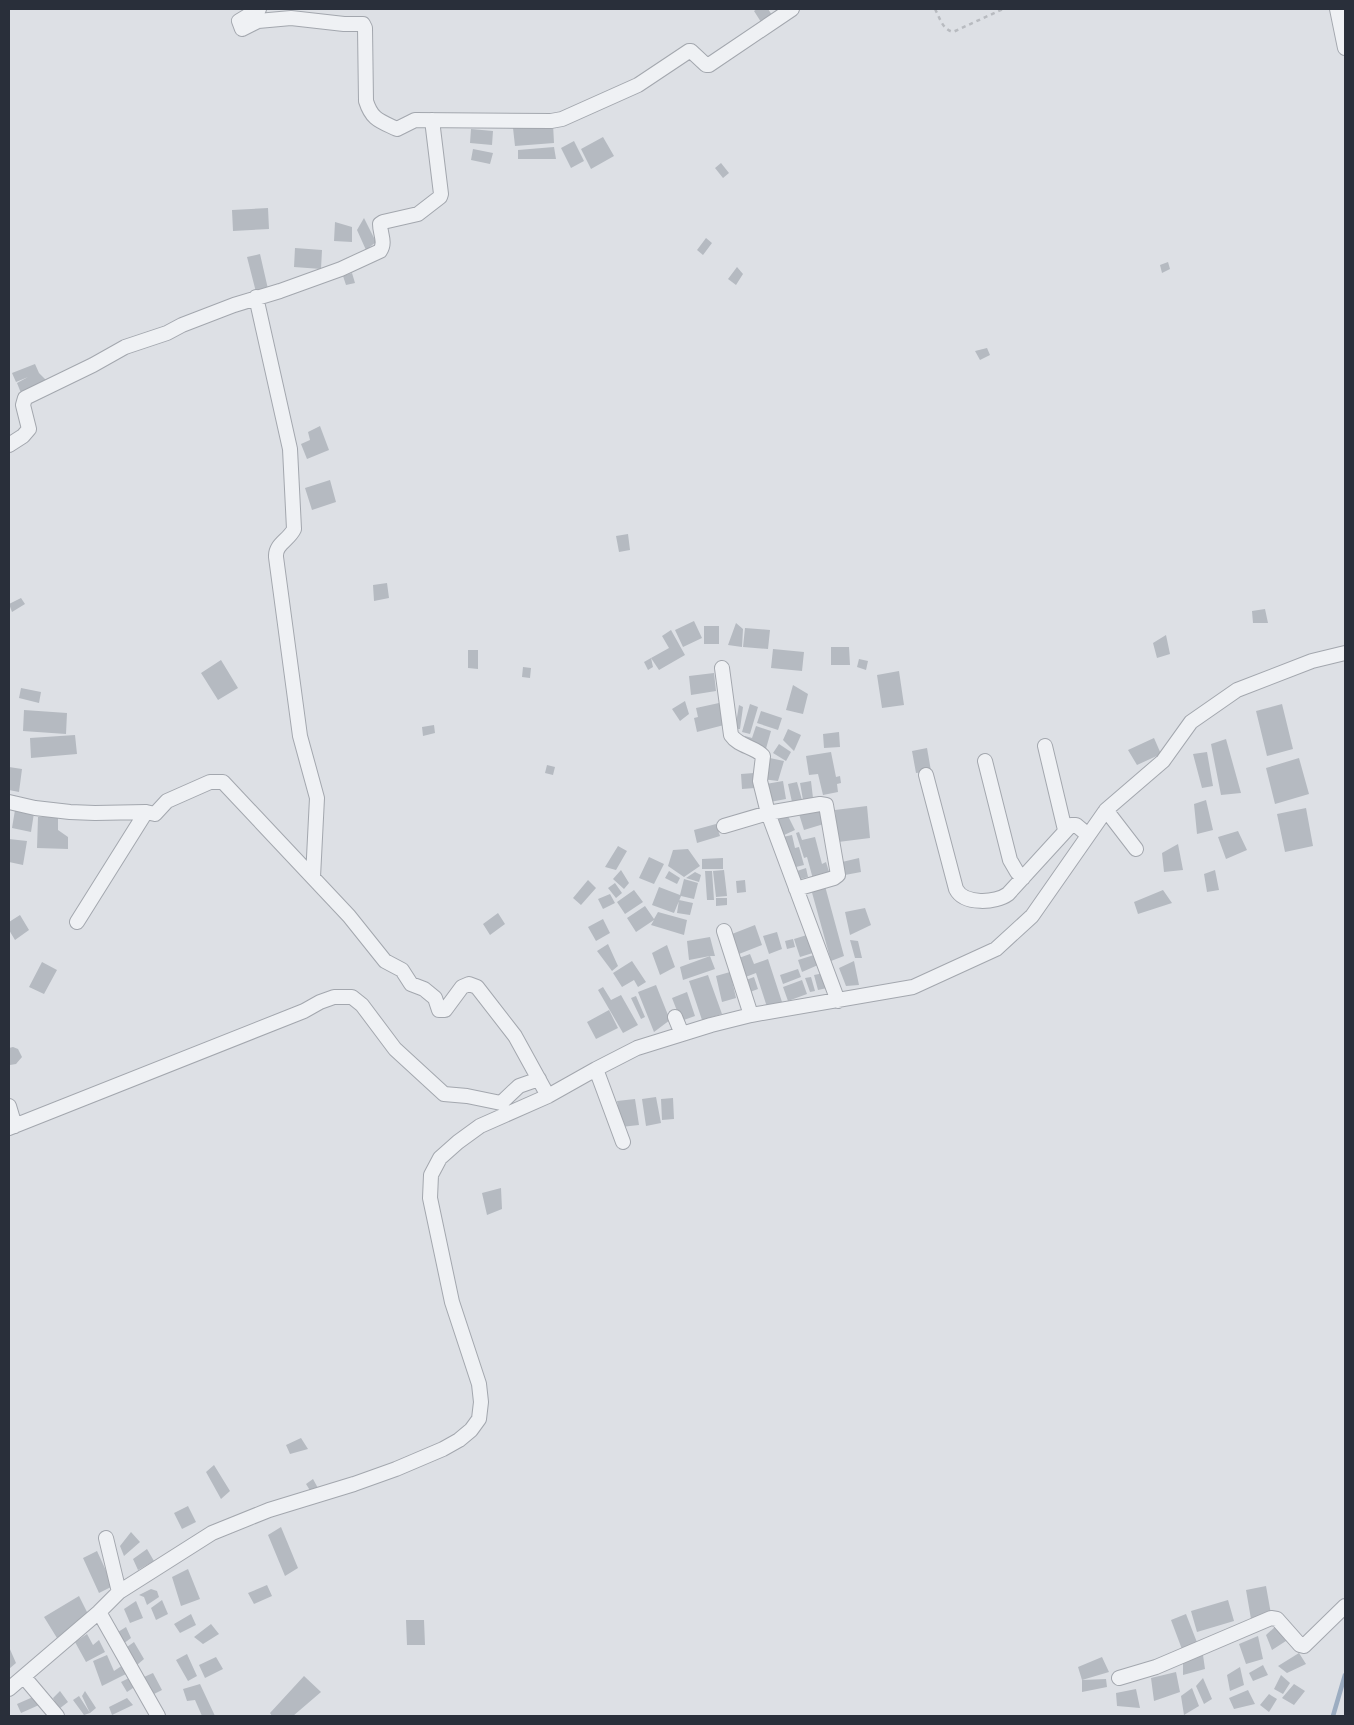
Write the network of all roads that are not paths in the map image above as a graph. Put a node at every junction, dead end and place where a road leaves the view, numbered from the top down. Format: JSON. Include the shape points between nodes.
{"nodes":[{"id":1,"x":259,"y":9,"type":"edge"},
{"id":2,"x":792,"y":9,"type":"edge"},
{"id":3,"x":1337,"y":9,"type":"edge"},
{"id":4,"x":1345,"y":48,"type":"edge"},
{"id":5,"x":432,"y":120,"type":"junction"},
{"id":6,"x":256,"y":297,"type":"junction"},
{"id":7,"x":9,"y":445,"type":"edge"},
{"id":8,"x":1345,"y":653,"type":"edge"},
{"id":9,"x":722,"y":668,"type":"dead end"},
{"id":10,"x":1045,"y":746,"type":"dead end"},
{"id":11,"x":985,"y":761,"type":"dead end"},
{"id":12,"x":926,"y":775,"type":"dead end"},
{"id":13,"x":9,"y":802,"type":"edge"},
{"id":14,"x":1106,"y":810,"type":"junction"},
{"id":15,"x":146,"y":812,"type":"junction"},
{"id":16,"x":768,"y":813,"type":"junction"},
{"id":17,"x":724,"y":826,"type":"dead end"},
{"id":18,"x":1065,"y":830,"type":"junction"},
{"id":19,"x":1088,"y":835,"type":"junction"},
{"id":20,"x":1136,"y":849,"type":"dead end"},
{"id":21,"x":313,"y":877,"type":"junction"},
{"id":22,"x":1024,"y":878,"type":"junction"},
{"id":23,"x":796,"y":889,"type":"junction"},
{"id":24,"x":77,"y":922,"type":"dead end"},
{"id":25,"x":724,"y":931,"type":"dead end"},
{"id":26,"x":838,"y":1001,"type":"junction"},
{"id":27,"x":751,"y":1015,"type":"junction"},
{"id":28,"x":675,"y":1017,"type":"dead end"},
{"id":29,"x":682,"y":1034,"type":"junction"},
{"id":30,"x":596,"y":1069,"type":"junction"},
{"id":31,"x":539,"y":1079,"type":"junction"},
{"id":32,"x":548,"y":1096,"type":"junction"},
{"id":33,"x":9,"y":1106,"type":"edge"},
{"id":34,"x":12,"y":1127,"type":"edge"},
{"id":35,"x":622,"y":1142,"type":"dead end"},
{"id":36,"x":106,"y":1538,"type":"dead end"},
{"id":37,"x":119,"y":1592,"type":"junction"},
{"id":38,"x":1345,"y":1606,"type":"edge"},
{"id":39,"x":99,"y":1612,"type":"junction"},
{"id":40,"x":24,"y":1677,"type":"junction"},
{"id":41,"x":1119,"y":1678,"type":"dead end"},
{"id":42,"x":9,"y":1689,"type":"edge"},
{"id":43,"x":57,"y":1716,"type":"edge"},
{"id":44,"x":158,"y":1716,"type":"edge"}],
"edges":[{"from":1,"to":5,"type":"street","via":[[239,21],[242,29],[258,21],[291,18],[363,24],[366,101],[372,116],[397,129],[412,121]]},
{"from":2,"to":5,"type":"street","via":[[709,65],[692,50],[688,51],[638,84],[562,119]]},
{"from":3,"to":4,"type":"street"},
{"from":5,"to":6,"type":"street","via":[[442,189],[440,197],[418,214],[382,222],[380,250],[341,268]]},
{"from":6,"to":7,"type":"street","via":[[126,347],[25,398],[23,405],[29,429]]},
{"from":6,"to":21,"type":"street","via":[[291,454],[294,529],[278,547],[276,557],[300,736],[317,798]]},
{"from":8,"to":14,"type":"street","via":[[1312,661],[1237,690],[1191,722],[1162,761]]},
{"from":9,"to":16,"type":"street","via":[[731,736],[763,756],[760,781]]},
{"from":10,"to":18,"type":"street"},
{"from":11,"to":22,"type":"street","via":[[1010,860]]},
{"from":12,"to":22,"type":"street","via":[[958,893],[965,898],[995,900],[1008,894]]},
{"from":13,"to":15,"type":"street","via":[[70,812]]},
{"from":14,"to":19,"type":"street"},
{"from":14,"to":20,"type":"street"},
{"from":15,"to":21,"type":"street","via":[[155,814],[167,801],[210,782],[223,782]]},
{"from":15,"to":24,"type":"street"},
{"from":16,"to":17,"type":"street"},
{"from":16,"to":23,"type":"street"},
{"from":16,"to":23,"type":"street","via":[[820,804],[827,808],[838,875]]},
{"from":18,"to":19,"type":"street","via":[[1076,825]]},
{"from":18,"to":22,"type":"street"},
{"from":19,"to":26,"type":"street","via":[[1032,916],[996,949],[913,987]]},
{"from":21,"to":31,"type":"street","via":[[385,961],[402,970],[411,984],[435,998],[439,1010],[445,1010],[462,987],[469,984],[477,986],[515,1036]]},
{"from":23,"to":26,"type":"street"},
{"from":25,"to":27,"type":"street"},
{"from":26,"to":27,"type":"street"},
{"from":27,"to":29,"type":"street"},
{"from":28,"to":29,"type":"street"},
{"from":29,"to":30,"type":"street","via":[[638,1048]]},
{"from":30,"to":32,"type":"street"},
{"from":30,"to":35,"type":"street"},
{"from":31,"to":32,"type":"street"},
{"from":31,"to":34,"type":"street","via":[[519,1086],[501,1103],[444,1094],[395,1049],[362,1005],[352,997],[334,997]]},
{"from":32,"to":37,"type":"street","via":[[480,1126],[440,1158],[431,1175],[430,1198],[452,1302],[479,1384],[479,1419],[471,1430],[451,1444],[396,1469],[269,1510],[212,1533]]},
{"from":33,"to":34,"type":"street"},
{"from":36,"to":37,"type":"street"},
{"from":37,"to":39,"type":"street"},
{"from":38,"to":41,"type":"street","via":[[1304,1646],[1277,1619],[1271,1618],[1156,1667]]},
{"from":39,"to":40,"type":"street"},
{"from":39,"to":44,"type":"street"},
{"from":40,"to":42,"type":"street"},
{"from":40,"to":43,"type":"street"}]}
